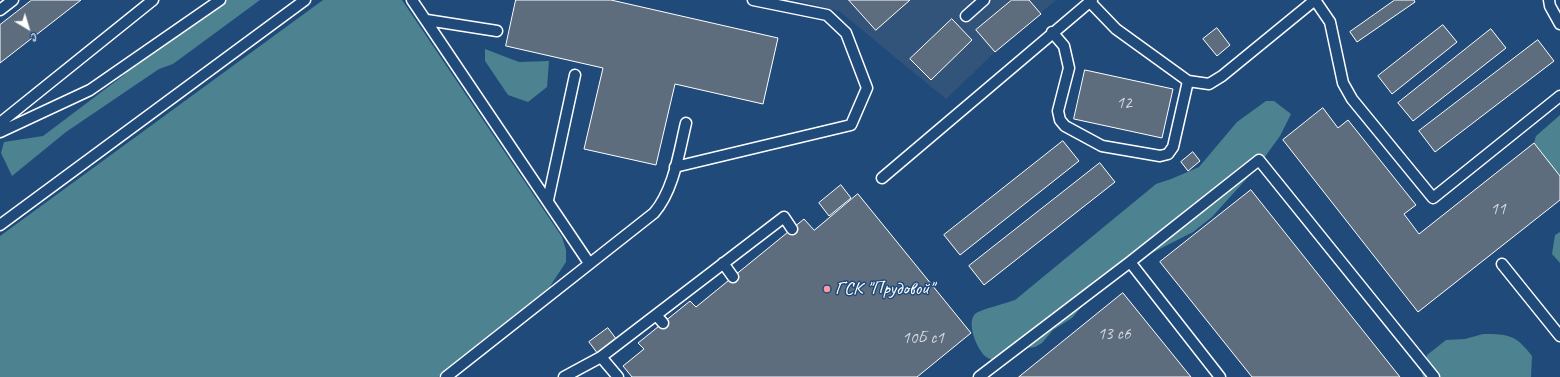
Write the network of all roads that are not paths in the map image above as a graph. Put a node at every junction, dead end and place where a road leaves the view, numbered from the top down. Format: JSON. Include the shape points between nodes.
{"nodes":[{"id":1,"x":12,"y":0,"type":"edge"},
{"id":2,"x":153,"y":0,"type":"edge"},
{"id":3,"x":220,"y":0,"type":"edge"},
{"id":4,"x":305,"y":0,"type":"edge"},
{"id":5,"x":412,"y":0,"type":"edge"},
{"id":6,"x":753,"y":0,"type":"edge"},
{"id":7,"x":984,"y":0,"type":"edge"},
{"id":8,"x":1315,"y":0,"type":"edge"},
{"id":9,"x":1549,"y":0,"type":"edge"},
{"id":10,"x":1091,"y":1,"type":"edge"},
{"id":11,"x":0,"y":10,"type":"edge"},
{"id":12,"x":966,"y":16,"type":"dead end"},
{"id":13,"x":427,"y":20,"type":"junction"},
{"id":14,"x":1560,"y":24,"type":"edge"},
{"id":15,"x":497,"y":31,"type":"dead end"},
{"id":16,"x":1052,"y":32,"type":"junction"},
{"id":17,"x":575,"y":75,"type":"dead end"},
{"id":18,"x":1188,"y":81,"type":"junction"},
{"id":19,"x":1560,"y":96,"type":"edge"},
{"id":20,"x":686,"y":122,"type":"dead end"},
{"id":21,"x":0,"y":123,"type":"edge"},
{"id":22,"x":0,"y":132,"type":"edge"},
{"id":23,"x":675,"y":167,"type":"junction"},
{"id":24,"x":882,"y":178,"type":"dead end"},
{"id":25,"x":548,"y":200,"type":"junction"},
{"id":26,"x":0,"y":225,"type":"edge"},
{"id":27,"x":792,"y":228,"type":"dead end"},
{"id":28,"x":1130,"y":262,"type":"junction"},
{"id":29,"x":589,"y":263,"type":"junction"},
{"id":30,"x":723,"y":263,"type":"junction"},
{"id":31,"x":1502,"y":264,"type":"dead end"},
{"id":32,"x":733,"y":277,"type":"dead end"},
{"id":33,"x":656,"y":315,"type":"junction"},
{"id":34,"x":663,"y":323,"type":"dead end"},
{"id":35,"x":1560,"y":336,"type":"edge"},
{"id":36,"x":601,"y":357,"type":"junction"},
{"id":37,"x":446,"y":377,"type":"edge"},
{"id":38,"x":564,"y":377,"type":"edge"},
{"id":39,"x":618,"y":377,"type":"edge"},
{"id":40,"x":979,"y":377,"type":"edge"},
{"id":41,"x":1220,"y":377,"type":"edge"},
{"id":42,"x":1434,"y":377,"type":"edge"}],
"edges":[{"from":1,"to":11,"type":"lane"},
{"from":2,"to":21,"type":"lane"},
{"from":3,"to":22,"type":"lane","via":[[90,90]]},
{"from":4,"to":26,"type":"lane"},
{"from":5,"to":13,"type":"lane"},
{"from":6,"to":23,"type":"lane","via":[[827,15],[846,33],[868,88],[851,124]]},
{"from":7,"to":12,"type":"lane"},
{"from":8,"to":18,"type":"lane","via":[[1218,79],[1209,84]]},
{"from":8,"to":19,"type":"lane","via":[[1330,22],[1343,83],[1352,99],[1432,198]]},
{"from":9,"to":14,"type":"lane"},
{"from":10,"to":16,"type":"lane"},
{"from":10,"to":18,"type":"lane","via":[[1116,29]]},
{"from":13,"to":15,"type":"lane"},
{"from":13,"to":25,"type":"lane"},
{"from":16,"to":18,"type":"lane","via":[[1064,46],[1069,68],[1058,111],[1060,120],[1065,126],[1102,146],[1160,156],[1168,154],[1173,147]]},
{"from":16,"to":24,"type":"lane"},
{"from":17,"to":25,"type":"lane"},
{"from":20,"to":23,"type":"lane"},
{"from":23,"to":29,"type":"lane","via":[[661,204],[654,213]]},
{"from":25,"to":29,"type":"lane"},
{"from":27,"to":30,"type":"lane","via":[[784,217]]},
{"from":28,"to":40,"type":"lane"},
{"from":28,"to":41,"type":"lane"},
{"from":28,"to":42,"type":"lane","via":[[1259,160]]},
{"from":29,"to":37,"type":"lane"},
{"from":30,"to":32,"type":"lane"},
{"from":30,"to":33,"type":"lane"},
{"from":31,"to":35,"type":"lane"},
{"from":33,"to":34,"type":"lane"},
{"from":33,"to":36,"type":"lane"},
{"from":36,"to":38,"type":"lane"},
{"from":36,"to":39,"type":"lane"}]}
